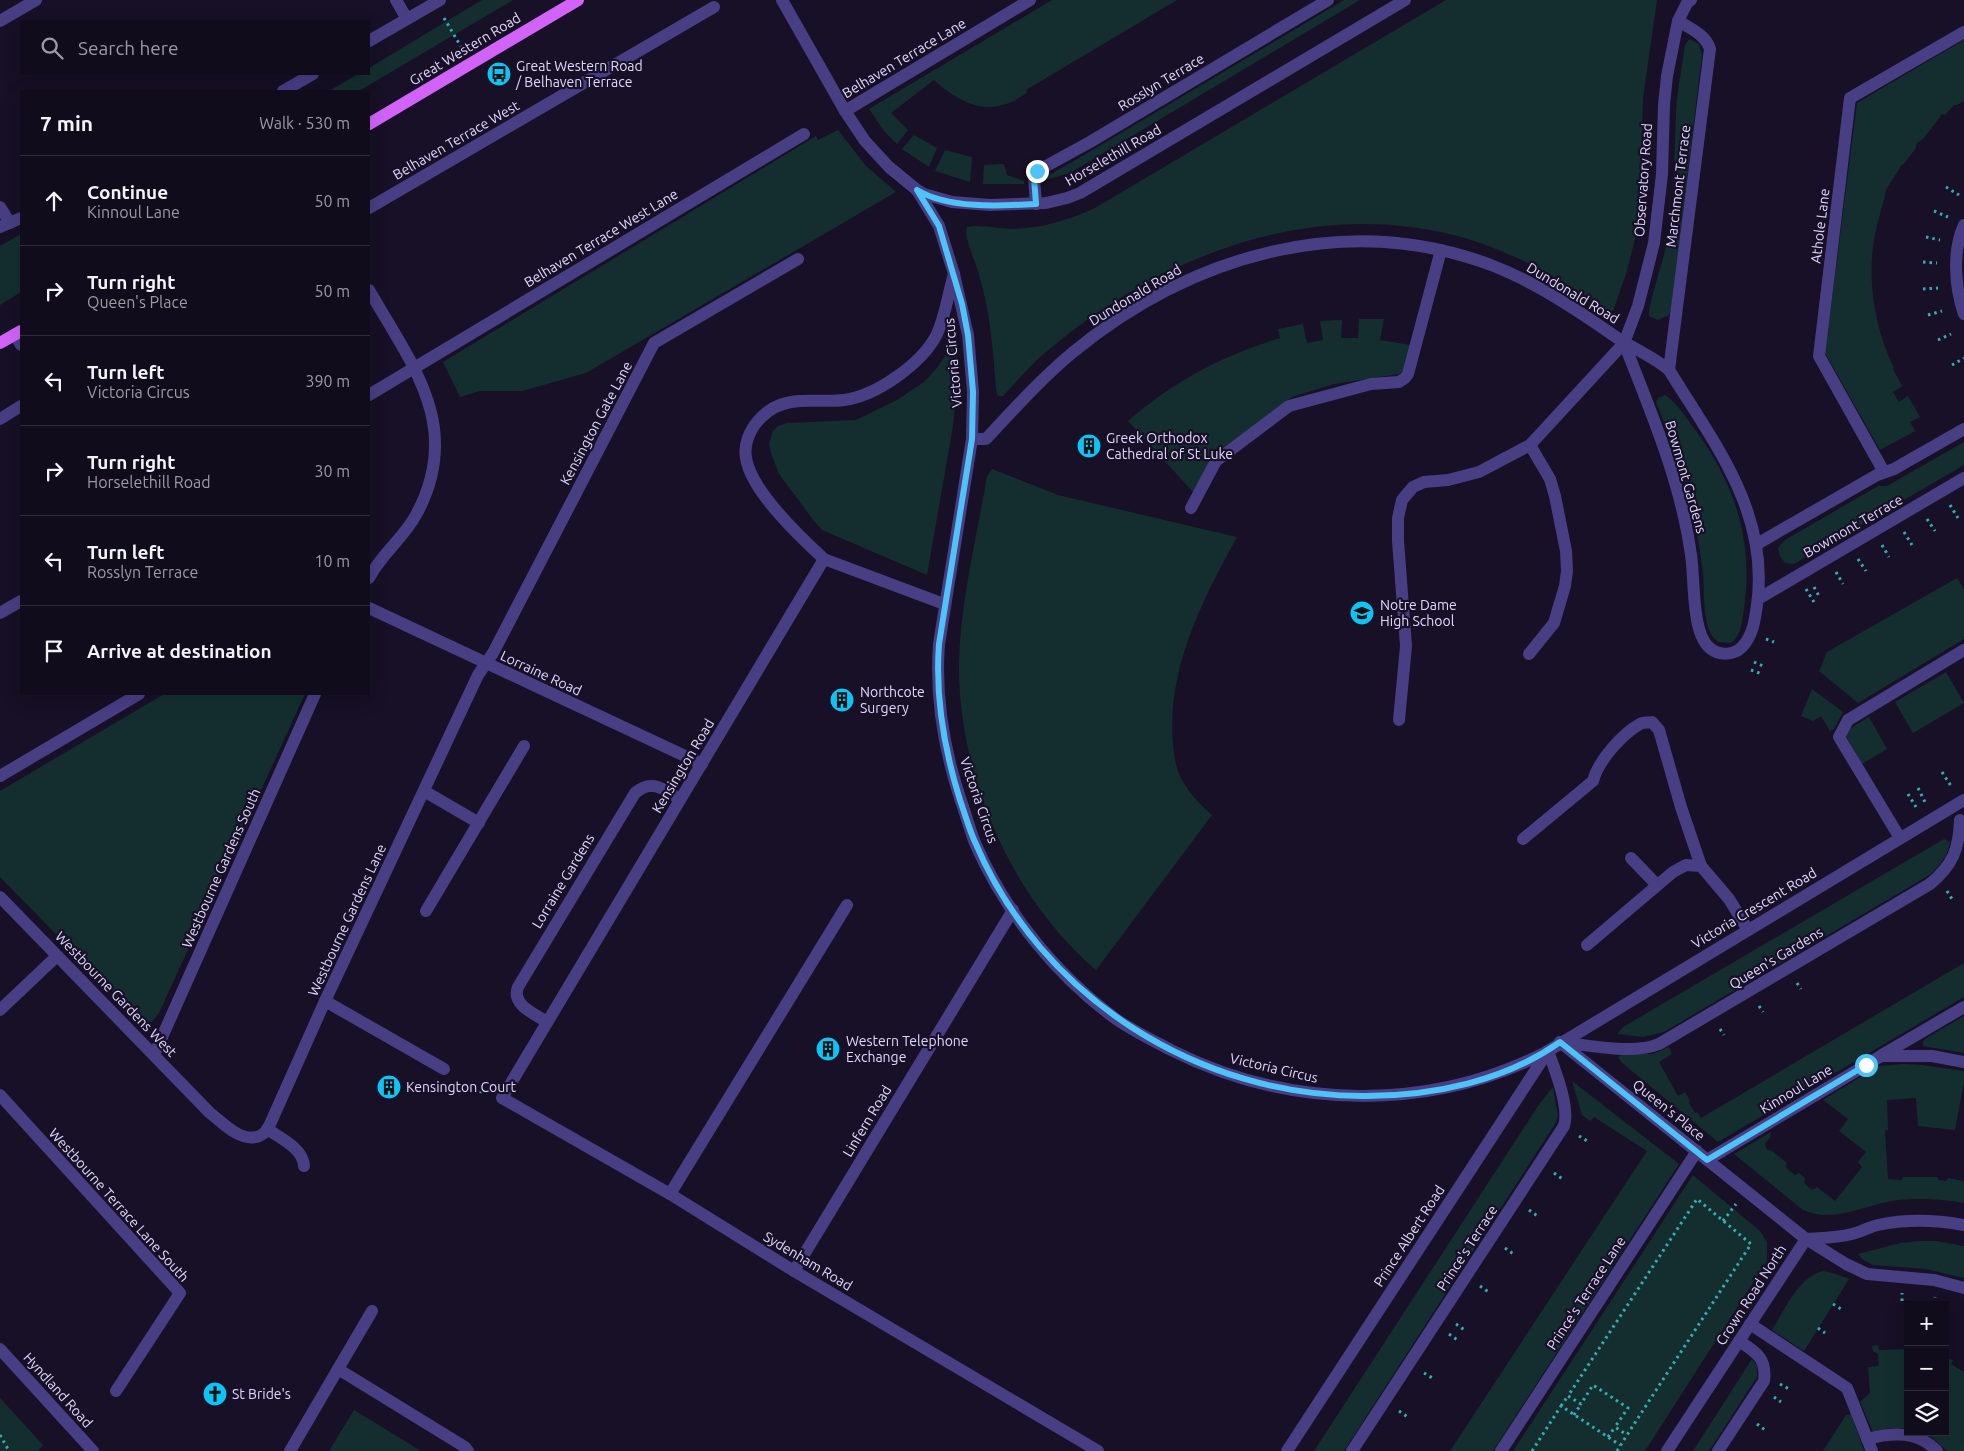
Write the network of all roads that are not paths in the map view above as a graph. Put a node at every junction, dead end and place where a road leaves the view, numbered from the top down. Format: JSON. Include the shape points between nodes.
{"nodes":[{"id":1,"x":36,"y":0,"type":"edge"},
{"id":2,"x":396,"y":0,"type":"edge"},
{"id":3,"x":578,"y":0,"type":"edge"},
{"id":4,"x":782,"y":0,"type":"edge"},
{"id":5,"x":1030,"y":0,"type":"edge"},
{"id":6,"x":1328,"y":0,"type":"edge"},
{"id":7,"x":1405,"y":0,"type":"edge"},
{"id":8,"x":1690,"y":0,"type":"edge"},
{"id":9,"x":438,"y":2,"type":"edge"},
{"id":10,"x":714,"y":7,"type":"dead end"},
{"id":11,"x":407,"y":19,"type":"junction"},
{"id":12,"x":0,"y":21,"type":"edge"},
{"id":13,"x":1678,"y":21,"type":"junction"},
{"id":14,"x":1964,"y":32,"type":"edge"},
{"id":15,"x":370,"y":40,"type":"edge"},
{"id":16,"x":311,"y":75,"type":"edge"},
{"id":17,"x":285,"y":90,"type":"edge"},
{"id":18,"x":845,"y":111,"type":"junction"},
{"id":19,"x":370,"y":123,"type":"edge"},
{"id":20,"x":804,"y":134,"type":"dead end"},
{"id":21,"x":917,"y":190,"type":"junction"},
{"id":22,"x":1036,"y":204,"type":"junction"},
{"id":23,"x":0,"y":207,"type":"edge"},
{"id":24,"x":370,"y":207,"type":"edge"},
{"id":25,"x":10,"y":223,"type":"edge"},
{"id":26,"x":1964,"y":225,"type":"edge"},
{"id":27,"x":1441,"y":250,"type":"junction"},
{"id":28,"x":798,"y":259,"type":"dead end"},
{"id":29,"x":954,"y":274,"type":"junction"},
{"id":30,"x":370,"y":292,"type":"edge"},
{"id":31,"x":1964,"y":314,"type":"edge"},
{"id":32,"x":19,"y":337,"type":"edge"},
{"id":33,"x":0,"y":343,"type":"edge"},
{"id":34,"x":1624,"y":343,"type":"junction"},
{"id":35,"x":414,"y":368,"type":"junction"},
{"id":36,"x":1669,"y":370,"type":"junction"},
{"id":37,"x":370,"y":394,"type":"edge"},
{"id":38,"x":20,"y":407,"type":"edge"},
{"id":39,"x":0,"y":419,"type":"edge"},
{"id":40,"x":1964,"y":429,"type":"edge"},
{"id":41,"x":972,"y":439,"type":"junction"},
{"id":42,"x":1530,"y":445,"type":"junction"},
{"id":43,"x":1884,"y":472,"type":"junction"},
{"id":44,"x":1964,"y":478,"type":"edge"},
{"id":45,"x":1191,"y":508,"type":"dead end"},
{"id":46,"x":1757,"y":544,"type":"junction"},
{"id":47,"x":824,"y":559,"type":"junction"},
{"id":48,"x":370,"y":576,"type":"edge"},
{"id":49,"x":1758,"y":599,"type":"junction"},
{"id":50,"x":20,"y":601,"type":"edge"},
{"id":51,"x":944,"y":604,"type":"junction"},
{"id":52,"x":370,"y":608,"type":"edge"},
{"id":53,"x":0,"y":613,"type":"edge"},
{"id":54,"x":1964,"y":650,"type":"edge"},
{"id":55,"x":1529,"y":654,"type":"dead end"},
{"id":56,"x":486,"y":664,"type":"junction"},
{"id":57,"x":137,"y":695,"type":"edge"},
{"id":58,"x":315,"y":695,"type":"edge"},
{"id":59,"x":1399,"y":720,"type":"dead end"},
{"id":60,"x":524,"y":746,"type":"dead end"},
{"id":61,"x":702,"y":764,"type":"junction"},
{"id":62,"x":0,"y":776,"type":"edge"},
{"id":63,"x":424,"y":790,"type":"junction"},
{"id":64,"x":680,"y":799,"type":"junction"},
{"id":65,"x":1964,"y":800,"type":"edge"},
{"id":66,"x":1948,"y":809,"type":"junction"},
{"id":67,"x":1962,"y":821,"type":"edge"},
{"id":68,"x":479,"y":823,"type":"junction"},
{"id":69,"x":1900,"y":838,"type":"junction"},
{"id":70,"x":1523,"y":839,"type":"dead end"},
{"id":71,"x":1631,"y":858,"type":"dead end"},
{"id":72,"x":1701,"y":866,"type":"junction"},
{"id":73,"x":1657,"y":885,"type":"junction"},
{"id":74,"x":0,"y":897,"type":"edge"},
{"id":75,"x":847,"y":905,"type":"dead end"},
{"id":76,"x":1013,"y":910,"type":"junction"},
{"id":77,"x":426,"y":911,"type":"dead end"},
{"id":78,"x":1748,"y":930,"type":"junction"},
{"id":79,"x":1586,"y":945,"type":"dead end"},
{"id":80,"x":57,"y":956,"type":"junction"},
{"id":81,"x":325,"y":1001,"type":"junction"},
{"id":82,"x":1964,"y":1007,"type":"edge"},
{"id":83,"x":0,"y":1010,"type":"edge"},
{"id":84,"x":547,"y":1022,"type":"junction"},
{"id":85,"x":1560,"y":1042,"type":"junction"},
{"id":86,"x":1548,"y":1051,"type":"junction"},
{"id":87,"x":154,"y":1055,"type":"junction"},
{"id":88,"x":1881,"y":1056,"type":"junction"},
{"id":89,"x":1964,"y":1062,"type":"edge"},
{"id":90,"x":444,"y":1069,"type":"dead end"},
{"id":91,"x":0,"y":1095,"type":"edge"},
{"id":92,"x":502,"y":1098,"type":"joint"},
{"id":93,"x":267,"y":1129,"type":"junction"},
{"id":94,"x":1697,"y":1151,"type":"junction"},
{"id":95,"x":1707,"y":1160,"type":"junction"},
{"id":96,"x":304,"y":1166,"type":"dead end"},
{"id":97,"x":670,"y":1194,"type":"junction"},
{"id":98,"x":1964,"y":1225,"type":"edge"},
{"id":99,"x":1806,"y":1239,"type":"junction"},
{"id":100,"x":794,"y":1271,"type":"junction"},
{"id":101,"x":1964,"y":1288,"type":"edge"},
{"id":102,"x":372,"y":1311,"type":"dead end"},
{"id":103,"x":1750,"y":1324,"type":"junction"},
{"id":104,"x":1739,"y":1341,"type":"junction"},
{"id":105,"x":0,"y":1349,"type":"edge"},
{"id":106,"x":338,"y":1369,"type":"junction"},
{"id":107,"x":116,"y":1391,"type":"dead end"},
{"id":108,"x":1870,"y":1445,"type":"edge"},
{"id":109,"x":93,"y":1451,"type":"edge"},
{"id":110,"x":290,"y":1451,"type":"edge"},
{"id":111,"x":468,"y":1451,"type":"edge"},
{"id":112,"x":1098,"y":1451,"type":"edge"},
{"id":113,"x":1287,"y":1451,"type":"edge"},
{"id":114,"x":1352,"y":1451,"type":"edge"},
{"id":115,"x":1502,"y":1451,"type":"edge"},
{"id":116,"x":1667,"y":1451,"type":"edge"},
{"id":117,"x":1718,"y":1451,"type":"edge"},
{"id":118,"x":1937,"y":1451,"type":"edge"}],
"edges":[{"from":1,"to":12,"type":"street"},
{"from":2,"to":11,"type":"street"},
{"from":3,"to":19,"type":"main road","name":"Great Western Road"},
{"from":4,"to":18,"type":"street","name":"Horselethill Road"},
{"from":5,"to":18,"type":"street","name":"Belhaven Terrace Lane"},
{"from":6,"to":22,"type":"street","name":"Rosslyn Terrace","via":[[1039,170],[1034,177]]},
{"from":7,"to":22,"type":"street","name":"Horselethill Road","via":[[1086,190],[1068,198]]},
{"from":8,"to":13,"type":"street","name":"Observatory Road"},
{"from":9,"to":11,"type":"street"},
{"from":10,"to":24,"type":"street","name":"Belhaven Terrace West"},
{"from":11,"to":15,"type":"street"},
{"from":13,"to":34,"type":"street","name":"Observatory Road","via":[[1664,105],[1662,174],[1654,243],[1638,306]]},
{"from":13,"to":36,"type":"street","name":"Marchmont Terrace","via":[[1703,37],[1710,49]]},
{"from":14,"to":43,"type":"street","name":"Athole Lane","via":[[1850,98],[1819,356]]},
{"from":16,"to":17,"type":"street"},
{"from":18,"to":21,"type":"street","name":"Horselethill Road","via":[[864,141]]},
{"from":20,"to":35,"type":"street","name":"Belhaven Terrace West Lane"},
{"from":21,"to":22,"type":"street","name":"Horselethill Road","via":[[952,202]]},
{"from":21,"to":29,"type":"street","name":"Victoria Circus","via":[[939,226]]},
{"from":23,"to":25,"type":"street"},
{"from":26,"to":31,"type":"street","via":[[1958,245],[1957,278]]},
{"from":27,"to":34,"type":"street","name":"Dundonald Road","via":[[1493,266],[1528,282],[1566,303]]},
{"from":27,"to":41,"type":"street","name":"Dundonald Road","via":[[1382,242],[1327,242],[1271,251],[1214,269],[1162,293],[1109,325],[1044,377],[986,439]]},
{"from":27,"to":45,"type":"street","via":[[1405,378],[1289,406],[1216,461]]},
{"from":28,"to":56,"type":"street","name":"Kensington Gate Lane","via":[[654,343]]},
{"from":29,"to":41,"type":"street","name":"Victoria Circus","via":[[968,335],[973,392]]},
{"from":29,"to":47,"type":"street","via":[[935,337],[903,372],[884,385],[848,400],[802,400],[782,404],[768,410],[750,432],[745,445],[746,458],[756,483],[794,531]]},
{"from":30,"to":35,"type":"street"},
{"from":32,"to":33,"type":"main road"},
{"from":34,"to":36,"type":"street","name":"Bowmont Gardens","via":[[1656,358]]},
{"from":34,"to":42,"type":"street","name":"Observatory Road"},
{"from":34,"to":49,"type":"street","name":"Bowmont Gardens","via":[[1661,438],[1680,499],[1690,548],[1697,623],[1704,643],[1723,654],[1738,650],[1752,629]]},
{"from":35,"to":37,"type":"street","name":"Belhaven Terrace West Lane"},
{"from":35,"to":48,"type":"street","via":[[425,391],[434,426],[434,468],[416,516]]},
{"from":36,"to":46,"type":"street","name":"Bowmont Gardens","via":[[1729,466],[1751,518]]},
{"from":38,"to":39,"type":"street"},
{"from":40,"to":43,"type":"street"},
{"from":41,"to":51,"type":"street","name":"Victoria Circus"},
{"from":42,"to":55,"type":"street","via":[[1550,479],[1555,496],[1567,572],[1554,623]]},
{"from":42,"to":59,"type":"street","name":"Observatory Road","via":[[1479,472],[1424,482],[1413,487],[1402,500],[1398,541],[1406,646]]},
{"from":43,"to":46,"type":"street"},
{"from":44,"to":49,"type":"street","name":"Bowmont Terrace"},
{"from":46,"to":49,"type":"street","name":"Bowmont Gardens"},
{"from":47,"to":51,"type":"street"},
{"from":47,"to":61,"type":"street","name":"Kensington Road"},
{"from":50,"to":53,"type":"street"},
{"from":51,"to":76,"type":"street","name":"Victoria Circus","via":[[937,669],[947,752],[975,843]]},
{"from":52,"to":56,"type":"street","name":"Lorraine Road"},
{"from":54,"to":69,"type":"street","via":[[1848,720],[1839,736]]},
{"from":56,"to":61,"type":"street","name":"Lorraine Road"},
{"from":56,"to":63,"type":"street","name":"Westbourne Gardens Lane"},
{"from":57,"to":62,"type":"street"},
{"from":58,"to":87,"type":"street","name":"Westbourne Gardens South"},
{"from":60,"to":68,"type":"street"},
{"from":61,"to":64,"type":"street","name":"Kensington Road"},
{"from":63,"to":68,"type":"street"},
{"from":63,"to":81,"type":"street","name":"Westbourne Gardens Lane"},
{"from":64,"to":84,"type":"street","name":"Kensington Road"},
{"from":64,"to":84,"type":"street","name":"Lorraine Gardens","via":[[655,785],[645,786],[635,793],[516,990],[518,1000],[526,1009]]},
{"from":65,"to":66,"type":"street","name":"Victoria Crescent Road"},
{"from":66,"to":67,"type":"street"},
{"from":66,"to":69,"type":"street","name":"Victoria Crescent Road"},
{"from":67,"to":85,"type":"street","name":"Queen's Gardens","via":[[1960,839],[1952,860],[1930,884],[1659,1044],[1617,1048]]},
{"from":68,"to":77,"type":"street"},
{"from":69,"to":78,"type":"street","name":"Victoria Crescent Road"},
{"from":70,"to":72,"type":"street","via":[[1593,781],[1596,770],[1610,749],[1642,723],[1652,722],[1659,730]]},
{"from":71,"to":73,"type":"street"},
{"from":72,"to":73,"type":"street","via":[[1686,865]]},
{"from":72,"to":78,"type":"street","via":[[1729,899]]},
{"from":73,"to":79,"type":"street"},
{"from":74,"to":80,"type":"street","name":"Westbourne Gardens West"},
{"from":75,"to":97,"type":"street"},
{"from":76,"to":86,"type":"street","name":"Victoria Circus","via":[[1065,974],[1117,1019],[1180,1055],[1244,1080],[1323,1095],[1388,1096],[1482,1080]]},
{"from":76,"to":100,"type":"street","name":"Linfern Road"},
{"from":78,"to":85,"type":"street","name":"Victoria Crescent Road"},
{"from":80,"to":83,"type":"street"},
{"from":80,"to":87,"type":"street","name":"Westbourne Gardens West"},
{"from":81,"to":90,"type":"street"},
{"from":81,"to":93,"type":"street","name":"Westbourne Gardens Lane"},
{"from":82,"to":88,"type":"street","name":"Kinnoul Lane"},
{"from":84,"to":92,"type":"street","name":"Kensington Road"},
{"from":85,"to":86,"type":"street","name":"Prince Albert Road"},
{"from":85,"to":94,"type":"street","name":"Queen's Place"},
{"from":86,"to":113,"type":"street","name":"Prince Albert Road"},
{"from":86,"to":114,"type":"street","name":"Prince's Terrace","via":[[1560,1084],[1566,1119],[1564,1126]]},
{"from":87,"to":93,"type":"street","name":"Westbourne Gardens West","via":[[228,1128],[256,1137]]},
{"from":88,"to":89,"type":"street","via":[[1932,1056]]},
{"from":88,"to":95,"type":"street","name":"Kinnoul Lane"},
{"from":91,"to":107,"type":"street","name":"Westbourne Terrace Lane South","via":[[180,1293]]},
{"from":92,"to":97,"type":"street","name":"Sydenham Road"},
{"from":93,"to":96,"type":"street","via":[[298,1151],[304,1159]]},
{"from":94,"to":95,"type":"street","name":"Queen's Place"},
{"from":94,"to":115,"type":"street","name":"Prince's Terrace Lane"},
{"from":95,"to":99,"type":"street","name":"Queen's Place"},
{"from":97,"to":100,"type":"street","name":"Sydenham Road"},
{"from":98,"to":99,"type":"street","name":"Crown Road North","via":[[1900,1222],[1834,1238]]},
{"from":99,"to":101,"type":"street","name":"Queen's Place","via":[[1868,1274],[1914,1277]]},
{"from":99,"to":103,"type":"street","name":"Crown Road North"},
{"from":100,"to":112,"type":"street","name":"Sydenham Road"},
{"from":102,"to":106,"type":"street"},
{"from":103,"to":104,"type":"street","name":"Crown Road North"},
{"from":103,"to":108,"type":"street","via":[[1847,1388]]},
{"from":104,"to":116,"type":"street","name":"Crown Road North"},
{"from":104,"to":117,"type":"street","via":[[1756,1352],[1762,1361],[1764,1381]]},
{"from":105,"to":109,"type":"street","name":"Hyndland Road"},
{"from":106,"to":110,"type":"street"},
{"from":106,"to":111,"type":"street"},
{"from":108,"to":118,"type":"street","via":[[1883,1435],[1902,1433],[1917,1437]]}]}
